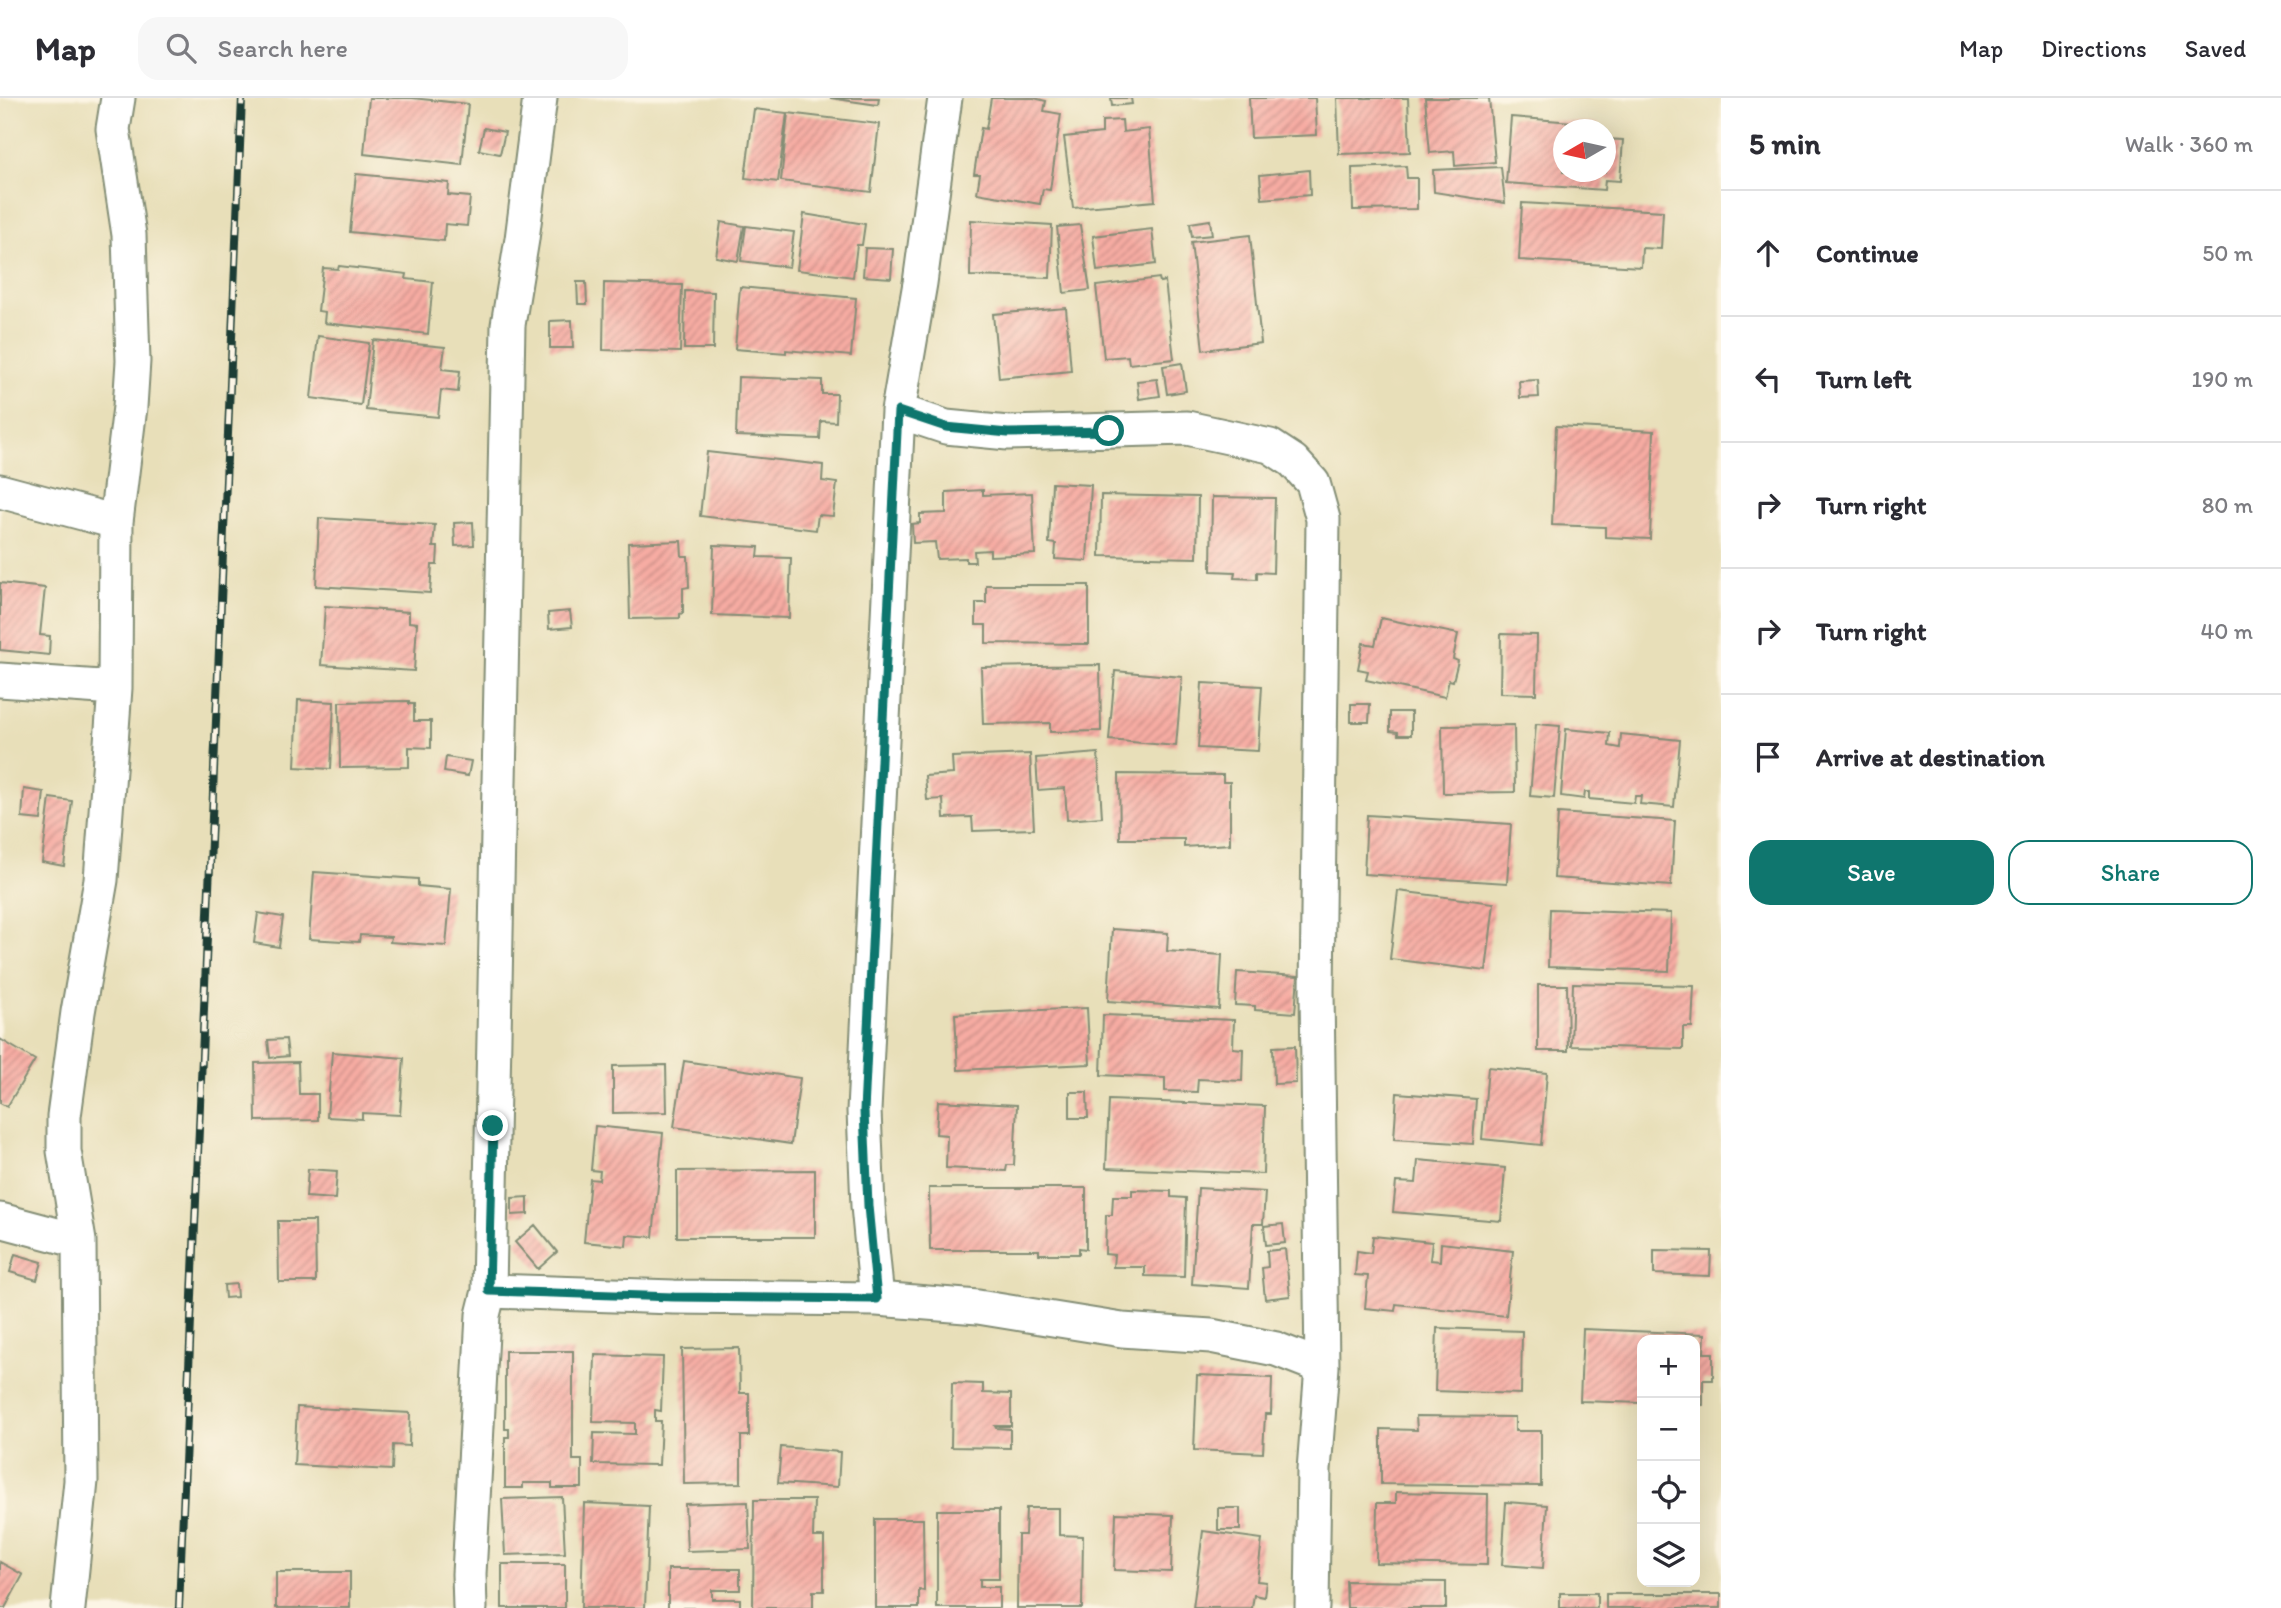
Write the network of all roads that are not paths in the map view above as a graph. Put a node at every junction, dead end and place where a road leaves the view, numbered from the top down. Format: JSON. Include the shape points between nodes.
{"nodes":[{"id":1,"x":118,"y":98,"type":"edge"},
{"id":2,"x":540,"y":98,"type":"edge"},
{"id":3,"x":945,"y":98,"type":"edge"},
{"id":4,"x":898,"y":411,"type":"junction"},
{"id":5,"x":0,"y":491,"type":"edge"},
{"id":6,"x":116,"y":522,"type":"junction"},
{"id":7,"x":0,"y":680,"type":"edge"},
{"id":8,"x":115,"y":688,"type":"junction"},
{"id":9,"x":0,"y":1220,"type":"edge"},
{"id":10,"x":79,"y":1241,"type":"junction"},
{"id":11,"x":489,"y":1291,"type":"junction"},
{"id":12,"x":877,"y":1299,"type":"junction"},
{"id":13,"x":1322,"y":1367,"type":"junction"},
{"id":14,"x":68,"y":1608,"type":"edge"},
{"id":15,"x":470,"y":1608,"type":"edge"},
{"id":16,"x":1312,"y":1608,"type":"edge"}],
"edges":[{"from":1,"to":6,"type":"street","via":[[113,129],[129,234],[133,361]]},
{"from":2,"to":11,"type":"street","via":[[508,325]]},
{"from":3,"to":4,"type":"street"},
{"from":4,"to":12,"type":"street","via":[[864,1111]]},
{"from":4,"to":13,"type":"street","via":[[946,427],[1008,433],[1187,428],[1270,446],[1293,461],[1313,483],[1323,519],[1317,991]]},
{"from":5,"to":6,"type":"street"},
{"from":6,"to":8,"type":"street"},
{"from":7,"to":8,"type":"street"},
{"from":8,"to":10,"type":"street","via":[[100,880],[64,1116],[64,1151]]},
{"from":9,"to":10,"type":"street"},
{"from":10,"to":14,"type":"street","via":[[81,1481]]},
{"from":11,"to":12,"type":"street"},
{"from":11,"to":15,"type":"street","via":[[483,1315]]},
{"from":12,"to":13,"type":"street","via":[[978,1307],[1122,1330],[1211,1336],[1276,1349]]},
{"from":13,"to":16,"type":"street","via":[[1314,1470]]}]}
